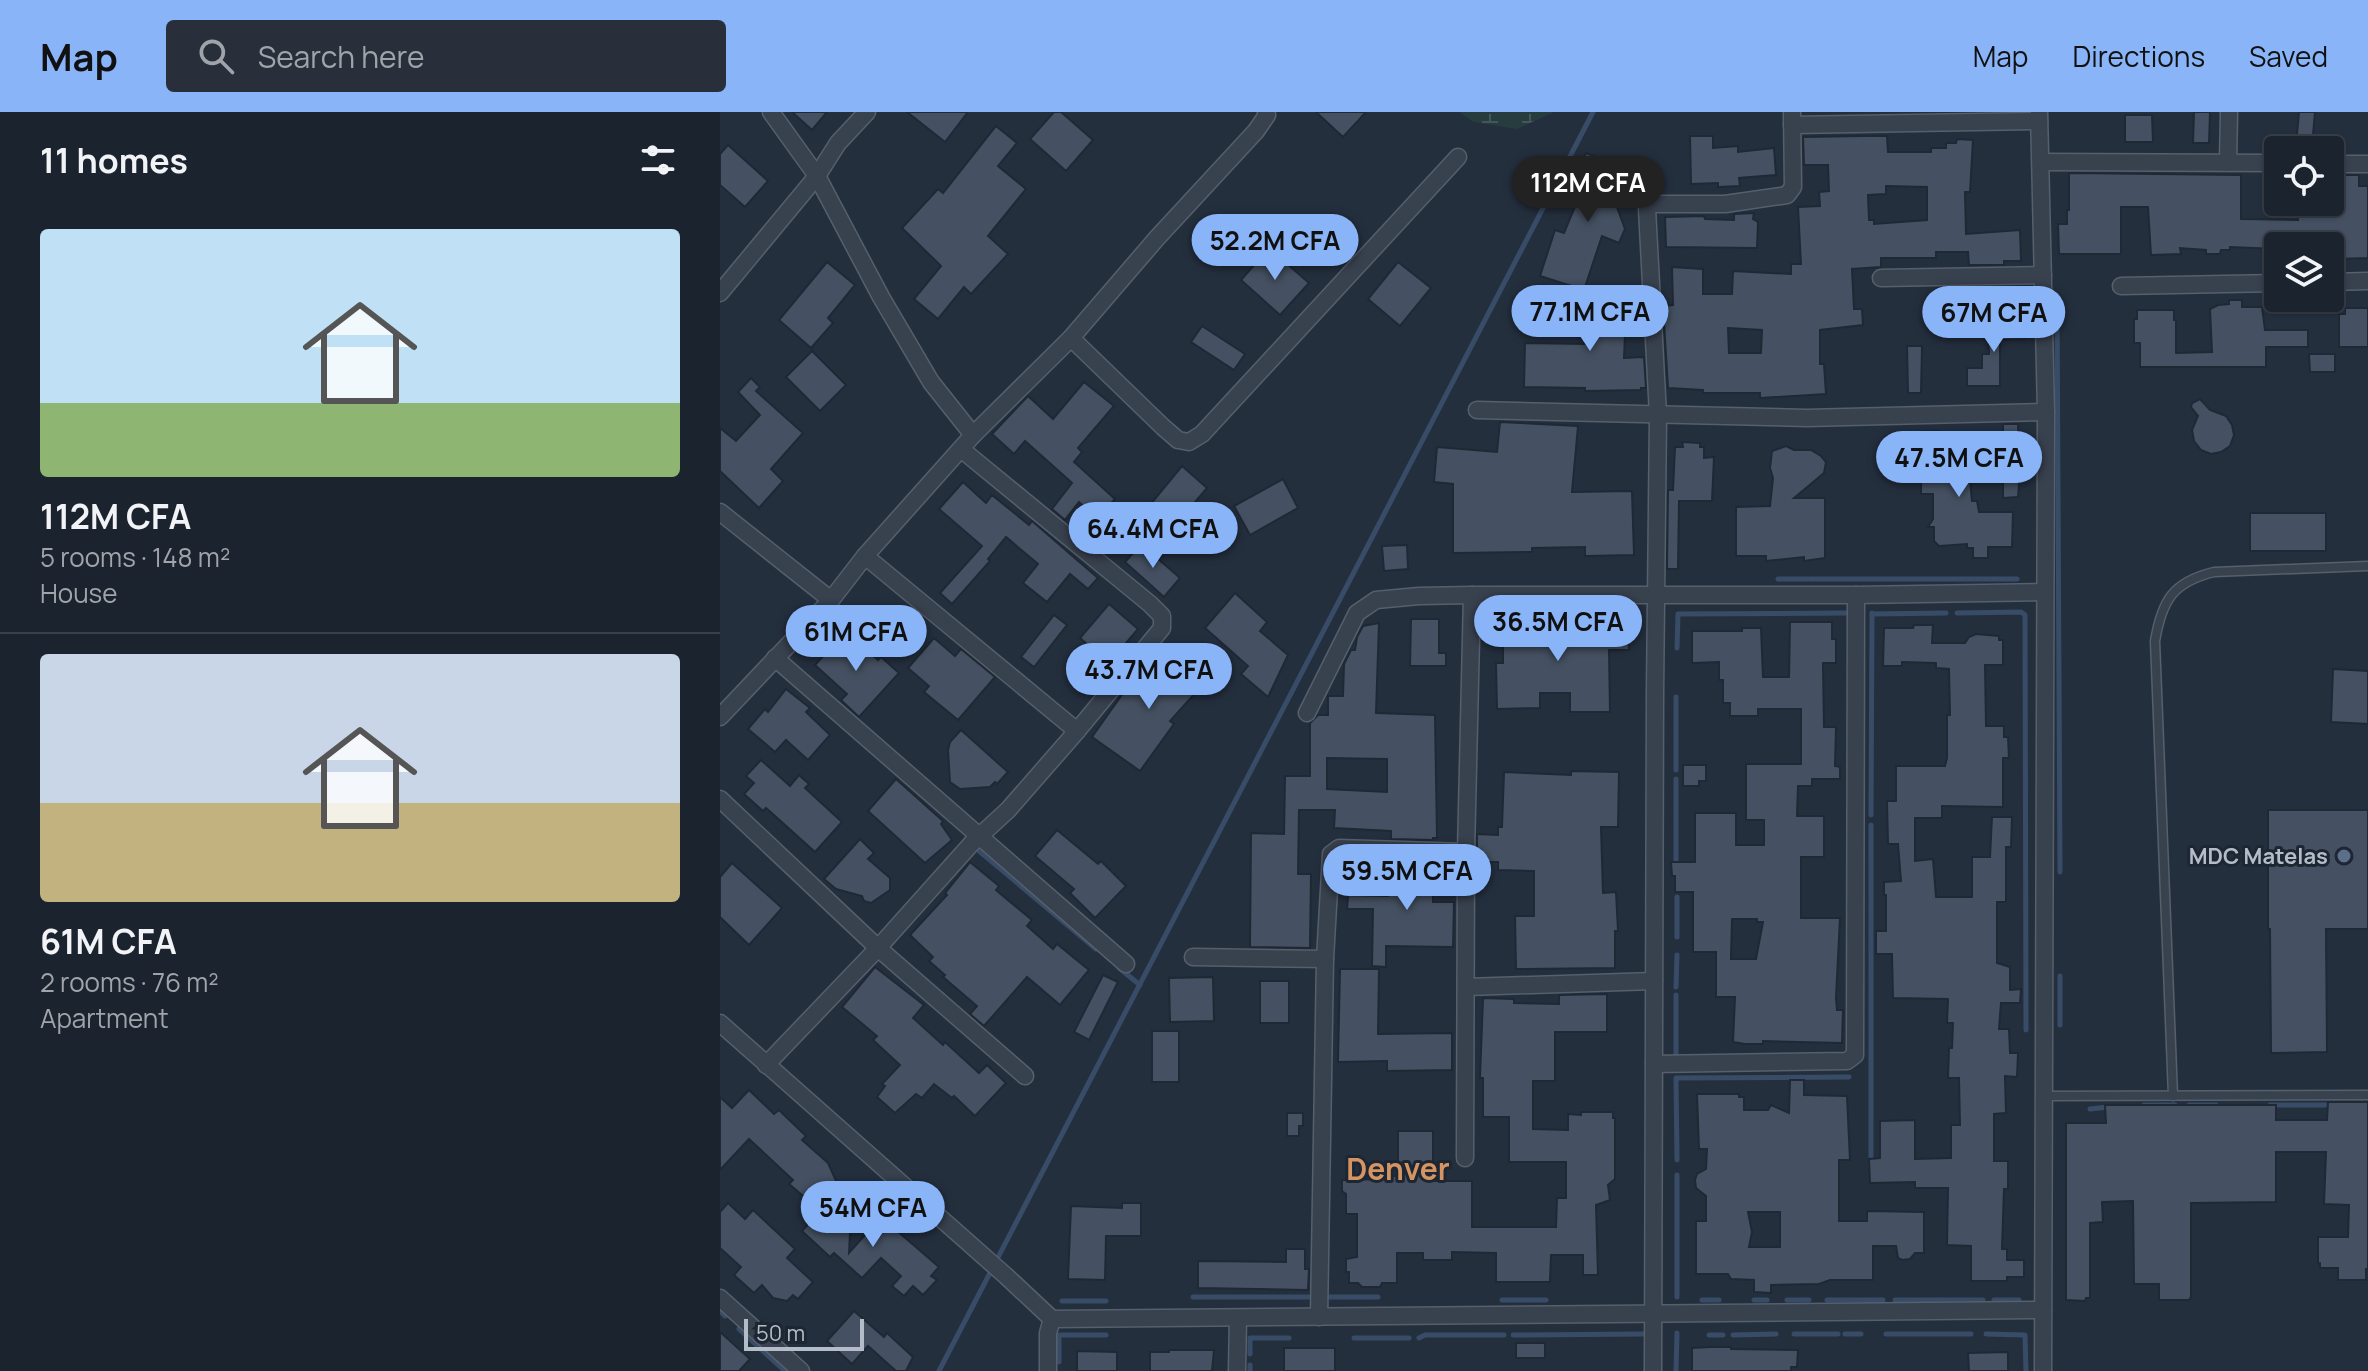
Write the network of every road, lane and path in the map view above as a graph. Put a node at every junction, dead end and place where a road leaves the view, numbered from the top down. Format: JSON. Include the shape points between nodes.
{"nodes":[{"id":1,"x":771,"y":112,"type":"edge"},
{"id":2,"x":867,"y":112,"type":"edge"},
{"id":3,"x":2229,"y":112,"type":"edge"},
{"id":4,"x":1268,"y":113,"type":"edge"},
{"id":5,"x":2039,"y":117,"type":"edge"},
{"id":6,"x":1792,"y":119,"type":"edge"},
{"id":7,"x":1458,"y":157,"type":"dead end"},
{"id":8,"x":2041,"y":162,"type":"junction"},
{"id":9,"x":2228,"y":162,"type":"junction"},
{"id":10,"x":2264,"y":163,"type":"edge"},
{"id":11,"x":2344,"y":164,"type":"edge"},
{"id":12,"x":2368,"y":164,"type":"edge"},
{"id":13,"x":817,"y":176,"type":"junction"},
{"id":14,"x":2043,"y":275,"type":"junction"},
{"id":15,"x":1881,"y":278,"type":"dead end"},
{"id":16,"x":2368,"y":281,"type":"edge"},
{"id":17,"x":2344,"y":282,"type":"edge"},
{"id":18,"x":2264,"y":283,"type":"edge"},
{"id":19,"x":2121,"y":286,"type":"dead end"},
{"id":20,"x":720,"y":293,"type":"edge"},
{"id":21,"x":1071,"y":338,"type":"junction"},
{"id":22,"x":1477,"y":410,"type":"dead end"},
{"id":23,"x":2046,"y":412,"type":"junction"},
{"id":24,"x":1658,"y":415,"type":"junction"},
{"id":25,"x":973,"y":435,"type":"junction"},
{"id":26,"x":961,"y":449,"type":"junction"},
{"id":27,"x":720,"y":512,"type":"edge"},
{"id":28,"x":865,"y":556,"type":"junction"},
{"id":29,"x":2368,"y":566,"type":"edge"},
{"id":30,"x":2045,"y":592,"type":"junction"},
{"id":31,"x":1472,"y":595,"type":"junction"},
{"id":32,"x":1657,"y":595,"type":"junction"},
{"id":33,"x":1856,"y":595,"type":"junction"},
{"id":34,"x":831,"y":600,"type":"junction"},
{"id":35,"x":775,"y":658,"type":"junction"},
{"id":36,"x":1307,"y":713,"type":"dead end"},
{"id":37,"x":720,"y":717,"type":"edge"},
{"id":38,"x":1077,"y":731,"type":"junction"},
{"id":39,"x":720,"y":799,"type":"edge"},
{"id":40,"x":980,"y":835,"type":"junction"},
{"id":41,"x":1466,"y":852,"type":"junction"},
{"id":42,"x":878,"y":948,"type":"junction"},
{"id":43,"x":1193,"y":957,"type":"dead end"},
{"id":44,"x":1325,"y":959,"type":"junction"},
{"id":45,"x":1126,"y":964,"type":"dead end"},
{"id":46,"x":1654,"y":981,"type":"junction"},
{"id":47,"x":1466,"y":987,"type":"junction"},
{"id":48,"x":720,"y":1023,"type":"edge"},
{"id":49,"x":1654,"y":1064,"type":"junction"},
{"id":50,"x":766,"y":1065,"type":"junction"},
{"id":51,"x":1025,"y":1076,"type":"dead end"},
{"id":52,"x":2368,"y":1095,"type":"edge"},
{"id":53,"x":2043,"y":1096,"type":"junction"},
{"id":54,"x":2173,"y":1096,"type":"junction"},
{"id":55,"x":1465,"y":1158,"type":"dead end"},
{"id":56,"x":720,"y":1298,"type":"edge"},
{"id":57,"x":2043,"y":1310,"type":"junction"},
{"id":58,"x":1653,"y":1313,"type":"junction"},
{"id":59,"x":1319,"y":1317,"type":"junction"},
{"id":60,"x":1238,"y":1318,"type":"junction"},
{"id":61,"x":1052,"y":1319,"type":"junction"},
{"id":62,"x":801,"y":1371,"type":"edge"},
{"id":63,"x":1048,"y":1371,"type":"edge"},
{"id":64,"x":1237,"y":1371,"type":"edge"},
{"id":65,"x":1653,"y":1371,"type":"edge"},
{"id":66,"x":2043,"y":1371,"type":"edge"}],
"edges":[{"from":1,"to":13,"type":"street"},
{"from":2,"to":13,"type":"street"},
{"from":3,"to":9,"type":"street"},
{"from":4,"to":21,"type":"street"},
{"from":5,"to":6,"type":"street"},
{"from":5,"to":8,"type":"street"},
{"from":6,"to":24,"type":"street","via":[[1793,187],[1787,195],[1725,204],[1651,204],[1647,209]]},
{"from":7,"to":21,"type":"street","via":[[1189,442],[1163,427]]},
{"from":8,"to":9,"type":"street"},
{"from":8,"to":14,"type":"street"},
{"from":9,"to":10,"type":"street"},
{"from":11,"to":12,"type":"street"},
{"from":13,"to":20,"type":"street"},
{"from":13,"to":25,"type":"street","via":[[931,382]]},
{"from":14,"to":15,"type":"street"},
{"from":14,"to":23,"type":"street"},
{"from":16,"to":17,"type":"street"},
{"from":18,"to":19,"type":"street"},
{"from":21,"to":25,"type":"street"},
{"from":22,"to":24,"type":"street"},
{"from":23,"to":24,"type":"street","via":[[1807,418]]},
{"from":23,"to":30,"type":"street"},
{"from":24,"to":32,"type":"street"},
{"from":25,"to":26,"type":"street"},
{"from":26,"to":28,"type":"street"},
{"from":26,"to":38,"type":"street","via":[[1162,616],[1162,628]]},
{"from":27,"to":34,"type":"street"},
{"from":28,"to":34,"type":"street"},
{"from":28,"to":38,"type":"street"},
{"from":29,"to":54,"type":"lane","via":[[2192,577],[2176,589],[2158,624]]},
{"from":30,"to":33,"type":"street"},
{"from":30,"to":53,"type":"street"},
{"from":31,"to":32,"type":"street"},
{"from":31,"to":36,"type":"street","via":[[1376,600],[1357,613]]},
{"from":31,"to":41,"type":"street"},
{"from":32,"to":33,"type":"street"},
{"from":32,"to":46,"type":"street"},
{"from":33,"to":49,"type":"street","via":[[1855,1055],[1847,1061]]},
{"from":34,"to":35,"type":"street"},
{"from":35,"to":37,"type":"street"},
{"from":35,"to":40,"type":"street"},
{"from":38,"to":40,"type":"street"},
{"from":39,"to":42,"type":"street"},
{"from":40,"to":42,"type":"street"},
{"from":40,"to":45,"type":"street"},
{"from":41,"to":44,"type":"street","via":[[1339,848],[1331,854]]},
{"from":41,"to":47,"type":"street"},
{"from":42,"to":50,"type":"street"},
{"from":42,"to":51,"type":"street"},
{"from":43,"to":44,"type":"street"},
{"from":44,"to":59,"type":"street"},
{"from":46,"to":47,"type":"street"},
{"from":46,"to":49,"type":"street"},
{"from":47,"to":55,"type":"street"},
{"from":48,"to":50,"type":"street"},
{"from":49,"to":58,"type":"street"},
{"from":50,"to":61,"type":"street"},
{"from":52,"to":54,"type":"lane"},
{"from":53,"to":54,"type":"lane"},
{"from":53,"to":57,"type":"street"},
{"from":56,"to":62,"type":"street"},
{"from":57,"to":58,"type":"street"},
{"from":57,"to":66,"type":"street"},
{"from":58,"to":59,"type":"street"},
{"from":58,"to":65,"type":"street"},
{"from":59,"to":60,"type":"street"},
{"from":60,"to":61,"type":"street"},
{"from":60,"to":64,"type":"street"},
{"from":61,"to":63,"type":"street"}]}
